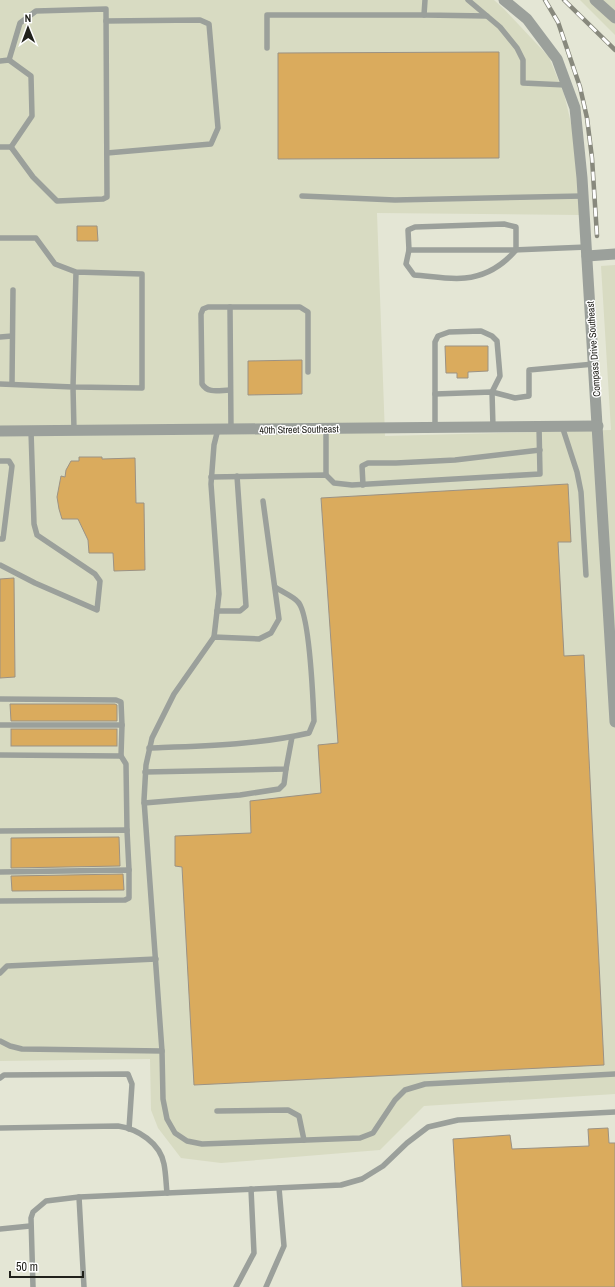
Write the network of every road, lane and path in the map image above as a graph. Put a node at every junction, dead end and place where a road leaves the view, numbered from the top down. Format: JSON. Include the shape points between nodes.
{"nodes":[{"id":1,"x":425,"y":0,"type":"edge"},
{"id":2,"x":468,"y":0,"type":"edge"},
{"id":3,"x":504,"y":0,"type":"edge"},
{"id":4,"x":595,"y":0,"type":"edge"},
{"id":5,"x":424,"y":16,"type":"junction"},
{"id":6,"x":487,"y":16,"type":"junction"},
{"id":7,"x":615,"y":18,"type":"edge"},
{"id":8,"x":106,"y":21,"type":"junction"},
{"id":9,"x":267,"y":48,"type":"dead end"},
{"id":10,"x":9,"y":60,"type":"junction"},
{"id":11,"x":0,"y":61,"type":"edge"},
{"id":12,"x":566,"y":85,"type":"junction"},
{"id":13,"x":0,"y":147,"type":"edge"},
{"id":14,"x":11,"y":147,"type":"junction"},
{"id":15,"x":107,"y":153,"type":"junction"},
{"id":16,"x":302,"y":196,"type":"dead end"},
{"id":17,"x":583,"y":196,"type":"junction"},
{"id":18,"x":0,"y":238,"type":"edge"},
{"id":19,"x":409,"y":250,"type":"junction"},
{"id":20,"x":516,"y":250,"type":"junction"},
{"id":21,"x":587,"y":252,"type":"junction"},
{"id":22,"x":615,"y":254,"type":"edge"},
{"id":23,"x":76,"y":272,"type":"junction"},
{"id":24,"x":13,"y":290,"type":"dead end"},
{"id":25,"x":230,"y":307,"type":"junction"},
{"id":26,"x":0,"y":336,"type":"edge"},
{"id":27,"x":12,"y":336,"type":"junction"},
{"id":28,"x":594,"y":364,"type":"junction"},
{"id":29,"x":308,"y":372,"type":"dead end"},
{"id":30,"x":0,"y":384,"type":"edge"},
{"id":31,"x":12,"y":384,"type":"junction"},
{"id":32,"x":73,"y":387,"type":"junction"},
{"id":33,"x":230,"y":390,"type":"junction"},
{"id":34,"x":492,"y":392,"type":"junction"},
{"id":35,"x":435,"y":394,"type":"junction"},
{"id":36,"x":539,"y":426,"type":"junction"},
{"id":37,"x":562,"y":426,"type":"junction"},
{"id":38,"x":598,"y":426,"type":"junction"},
{"id":39,"x":435,"y":427,"type":"junction"},
{"id":40,"x":493,"y":427,"type":"junction"},
{"id":41,"x":326,"y":428,"type":"junction"},
{"id":42,"x":218,"y":429,"type":"junction"},
{"id":43,"x":231,"y":429,"type":"junction"},
{"id":44,"x":74,"y":430,"type":"junction"},
{"id":45,"x":0,"y":431,"type":"edge"},
{"id":46,"x":31,"y":431,"type":"junction"},
{"id":47,"x":540,"y":450,"type":"junction"},
{"id":48,"x":0,"y":461,"type":"edge"},
{"id":49,"x":326,"y":474,"type":"junction"},
{"id":50,"x":237,"y":476,"type":"junction"},
{"id":51,"x":211,"y":477,"type":"junction"},
{"id":52,"x":363,"y":485,"type":"junction"},
{"id":53,"x":263,"y":501,"type":"dead end"},
{"id":54,"x":0,"y":539,"type":"edge"},
{"id":55,"x":0,"y":565,"type":"edge"},
{"id":56,"x":586,"y":575,"type":"dead end"},
{"id":57,"x":275,"y":587,"type":"junction"},
{"id":58,"x":217,"y":611,"type":"junction"},
{"id":59,"x":214,"y":637,"type":"junction"},
{"id":60,"x":0,"y":699,"type":"edge"},
{"id":61,"x":615,"y":722,"type":"edge"},
{"id":62,"x":0,"y":725,"type":"edge"},
{"id":63,"x":122,"y":725,"type":"junction"},
{"id":64,"x":292,"y":737,"type":"junction"},
{"id":65,"x":149,"y":748,"type":"junction"},
{"id":66,"x":0,"y":755,"type":"edge"},
{"id":67,"x":121,"y":756,"type":"junction"},
{"id":68,"x":286,"y":769,"type":"junction"},
{"id":69,"x":145,"y":772,"type":"junction"},
{"id":70,"x":144,"y":803,"type":"junction"},
{"id":71,"x":127,"y":830,"type":"junction"},
{"id":72,"x":0,"y":831,"type":"edge"},
{"id":73,"x":129,"y":870,"type":"junction"},
{"id":74,"x":0,"y":872,"type":"edge"},
{"id":75,"x":0,"y":899,"type":"edge"},
{"id":76,"x":156,"y":959,"type":"junction"},
{"id":77,"x":0,"y":973,"type":"edge"},
{"id":78,"x":0,"y":1041,"type":"edge"},
{"id":79,"x":162,"y":1051,"type":"junction"},
{"id":80,"x":615,"y":1074,"type":"edge"},
{"id":81,"x":0,"y":1078,"type":"edge"},
{"id":82,"x":217,"y":1111,"type":"dead end"},
{"id":83,"x":615,"y":1112,"type":"edge"},
{"id":84,"x":0,"y":1128,"type":"edge"},
{"id":85,"x":129,"y":1129,"type":"junction"},
{"id":86,"x":304,"y":1140,"type":"junction"},
{"id":87,"x":279,"y":1188,"type":"junction"},
{"id":88,"x":251,"y":1189,"type":"junction"},
{"id":89,"x":167,"y":1193,"type":"junction"},
{"id":90,"x":79,"y":1197,"type":"junction"},
{"id":91,"x":30,"y":1226,"type":"junction"},
{"id":92,"x":0,"y":1229,"type":"edge"},
{"id":93,"x":33,"y":1287,"type":"edge"},
{"id":94,"x":84,"y":1287,"type":"edge"},
{"id":95,"x":236,"y":1287,"type":"edge"},
{"id":96,"x":266,"y":1287,"type":"edge"}],
"edges":[{"from":1,"to":5,"type":"lane"},
{"from":2,"to":6,"type":"lane"},
{"from":3,"to":12,"type":"street","name":"Compass Drive Southeast","via":[[528,19],[557,59]]},
{"from":4,"to":7,"type":"street"},
{"from":5,"to":6,"type":"lane"},
{"from":5,"to":9,"type":"lane","via":[[266,16]]},
{"from":6,"to":12,"type":"lane","via":[[517,48],[523,60],[522,83]]},
{"from":8,"to":10,"type":"lane","via":[[106,9],[36,11],[20,22]]},
{"from":8,"to":15,"type":"lane"},
{"from":8,"to":15,"type":"lane","via":[[200,20],[208,24],[218,128],[211,144]]},
{"from":10,"to":11,"type":"lane"},
{"from":10,"to":14,"type":"lane","via":[[31,76],[32,82],[32,116]]},
{"from":12,"to":17,"type":"street","name":"Compass Drive Southeast","via":[[575,108]]},
{"from":13,"to":14,"type":"lane"},
{"from":14,"to":15,"type":"lane","via":[[33,177],[56,201],[107,197]]},
{"from":16,"to":17,"type":"lane","via":[[395,200]]},
{"from":17,"to":21,"type":"street","name":"Compass Drive Southeast"},
{"from":18,"to":23,"type":"lane","via":[[36,238],[55,264]]},
{"from":19,"to":20,"type":"lane"},
{"from":19,"to":20,"type":"lane","via":[[406,264],[414,275],[465,278],[491,271],[508,260]]},
{"from":19,"to":20,"type":"lane","via":[[408,230],[415,226],[504,224],[516,227]]},
{"from":20,"to":21,"type":"lane"},
{"from":21,"to":22,"type":"street"},
{"from":21,"to":28,"type":"street","name":"Compass Drive Southeast"},
{"from":23,"to":32,"type":"lane"},
{"from":23,"to":32,"type":"lane","via":[[142,274],[142,388]]},
{"from":24,"to":27,"type":"lane"},
{"from":25,"to":29,"type":"lane","via":[[300,307],[308,312]]},
{"from":25,"to":33,"type":"lane"},
{"from":25,"to":33,"type":"lane","via":[[208,307],[203,309],[201,314],[202,384],[210,391]]},
{"from":26,"to":27,"type":"lane"},
{"from":27,"to":31,"type":"lane"},
{"from":28,"to":34,"type":"lane","via":[[529,370],[529,396],[515,398]]},
{"from":28,"to":38,"type":"street","name":"Compass Drive Southeast"},
{"from":30,"to":31,"type":"lane"},
{"from":31,"to":32,"type":"lane"},
{"from":32,"to":44,"type":"lane"},
{"from":33,"to":43,"type":"lane"},
{"from":34,"to":35,"type":"lane"},
{"from":34,"to":35,"type":"lane","via":[[500,376],[497,341],[481,331],[449,332],[438,336],[436,342]]},
{"from":34,"to":40,"type":"lane"},
{"from":35,"to":39,"type":"lane"},
{"from":36,"to":37,"type":"street","name":"40th Street Southeast"},
{"from":36,"to":40,"type":"street","name":"40th Street Southeast"},
{"from":36,"to":47,"type":"lane"},
{"from":37,"to":38,"type":"street","name":"40th Street Southeast"},
{"from":37,"to":56,"type":"lane","via":[[581,492]]},
{"from":38,"to":61,"type":"street","name":"Compass Drive Southeast"},
{"from":39,"to":40,"type":"street","name":"40th Street Southeast"},
{"from":39,"to":41,"type":"street","name":"40th Street Southeast"},
{"from":41,"to":43,"type":"street","name":"40th Street Southeast"},
{"from":41,"to":49,"type":"lane"},
{"from":42,"to":43,"type":"street","name":"40th Street Southeast"},
{"from":42,"to":44,"type":"street","name":"40th Street Southeast"},
{"from":42,"to":51,"type":"lane"},
{"from":44,"to":46,"type":"street","name":"40th Street Southeast"},
{"from":45,"to":46,"type":"street","name":"40th Street Southeast"},
{"from":46,"to":55,"type":"lane","via":[[34,524],[37,535],[100,580],[97,610]]},
{"from":47,"to":52,"type":"lane","via":[[455,460],[368,463],[362,466]]},
{"from":47,"to":52,"type":"lane","via":[[540,474]]},
{"from":48,"to":54,"type":"lane","via":[[8,461],[12,466],[3,539]]},
{"from":49,"to":50,"type":"lane"},
{"from":49,"to":52,"type":"lane","via":[[334,483]]},
{"from":50,"to":51,"type":"lane"},
{"from":50,"to":58,"type":"lane","via":[[246,606],[240,611]]},
{"from":51,"to":58,"type":"lane","via":[[219,594]]},
{"from":53,"to":57,"type":"lane"},
{"from":57,"to":59,"type":"lane","via":[[279,619],[271,633],[259,640]]},
{"from":57,"to":64,"type":"lane","via":[[299,602],[308,629],[314,721],[309,733]]},
{"from":58,"to":59,"type":"lane"},
{"from":59,"to":65,"type":"lane","via":[[174,694]]},
{"from":60,"to":63,"type":"lane","via":[[116,700],[121,702]]},
{"from":62,"to":63,"type":"lane"},
{"from":63,"to":67,"type":"lane"},
{"from":64,"to":65,"type":"lane","via":[[215,745]]},
{"from":64,"to":68,"type":"lane"},
{"from":65,"to":69,"type":"lane"},
{"from":66,"to":67,"type":"lane"},
{"from":67,"to":71,"type":"lane","via":[[126,764]]},
{"from":68,"to":69,"type":"lane"},
{"from":68,"to":70,"type":"lane","via":[[284,784],[279,789]]},
{"from":69,"to":70,"type":"lane"},
{"from":70,"to":76,"type":"lane"},
{"from":71,"to":72,"type":"lane"},
{"from":71,"to":73,"type":"lane"},
{"from":73,"to":74,"type":"lane"},
{"from":73,"to":75,"type":"lane","via":[[129,898],[125,900]]},
{"from":76,"to":77,"type":"lane","via":[[7,966]]},
{"from":76,"to":79,"type":"lane"},
{"from":78,"to":79,"type":"lane","via":[[22,1049]]},
{"from":79,"to":86,"type":"lane","via":[[163,1100],[167,1119],[175,1133],[187,1141],[202,1144]]},
{"from":80,"to":86,"type":"lane","via":[[425,1084],[405,1090],[395,1100],[373,1133],[360,1138]]},
{"from":81,"to":85,"type":"lane","via":[[4,1075],[128,1074],[132,1084]]},
{"from":82,"to":86,"type":"lane","via":[[288,1110],[299,1116]]},
{"from":83,"to":87,"type":"lane","via":[[458,1120],[428,1127],[383,1166],[362,1179],[341,1185]]},
{"from":84,"to":85,"type":"lane","via":[[118,1126]]},
{"from":85,"to":89,"type":"lane","via":[[150,1141],[159,1152],[164,1163]]},
{"from":87,"to":88,"type":"lane"},
{"from":87,"to":96,"type":"lane","via":[[284,1246]]},
{"from":88,"to":89,"type":"lane"},
{"from":88,"to":95,"type":"lane","via":[[254,1253]]},
{"from":89,"to":90,"type":"lane"},
{"from":90,"to":91,"type":"lane","via":[[46,1201],[33,1212]]},
{"from":90,"to":94,"type":"lane"},
{"from":91,"to":92,"type":"lane"},
{"from":91,"to":93,"type":"lane"}]}
